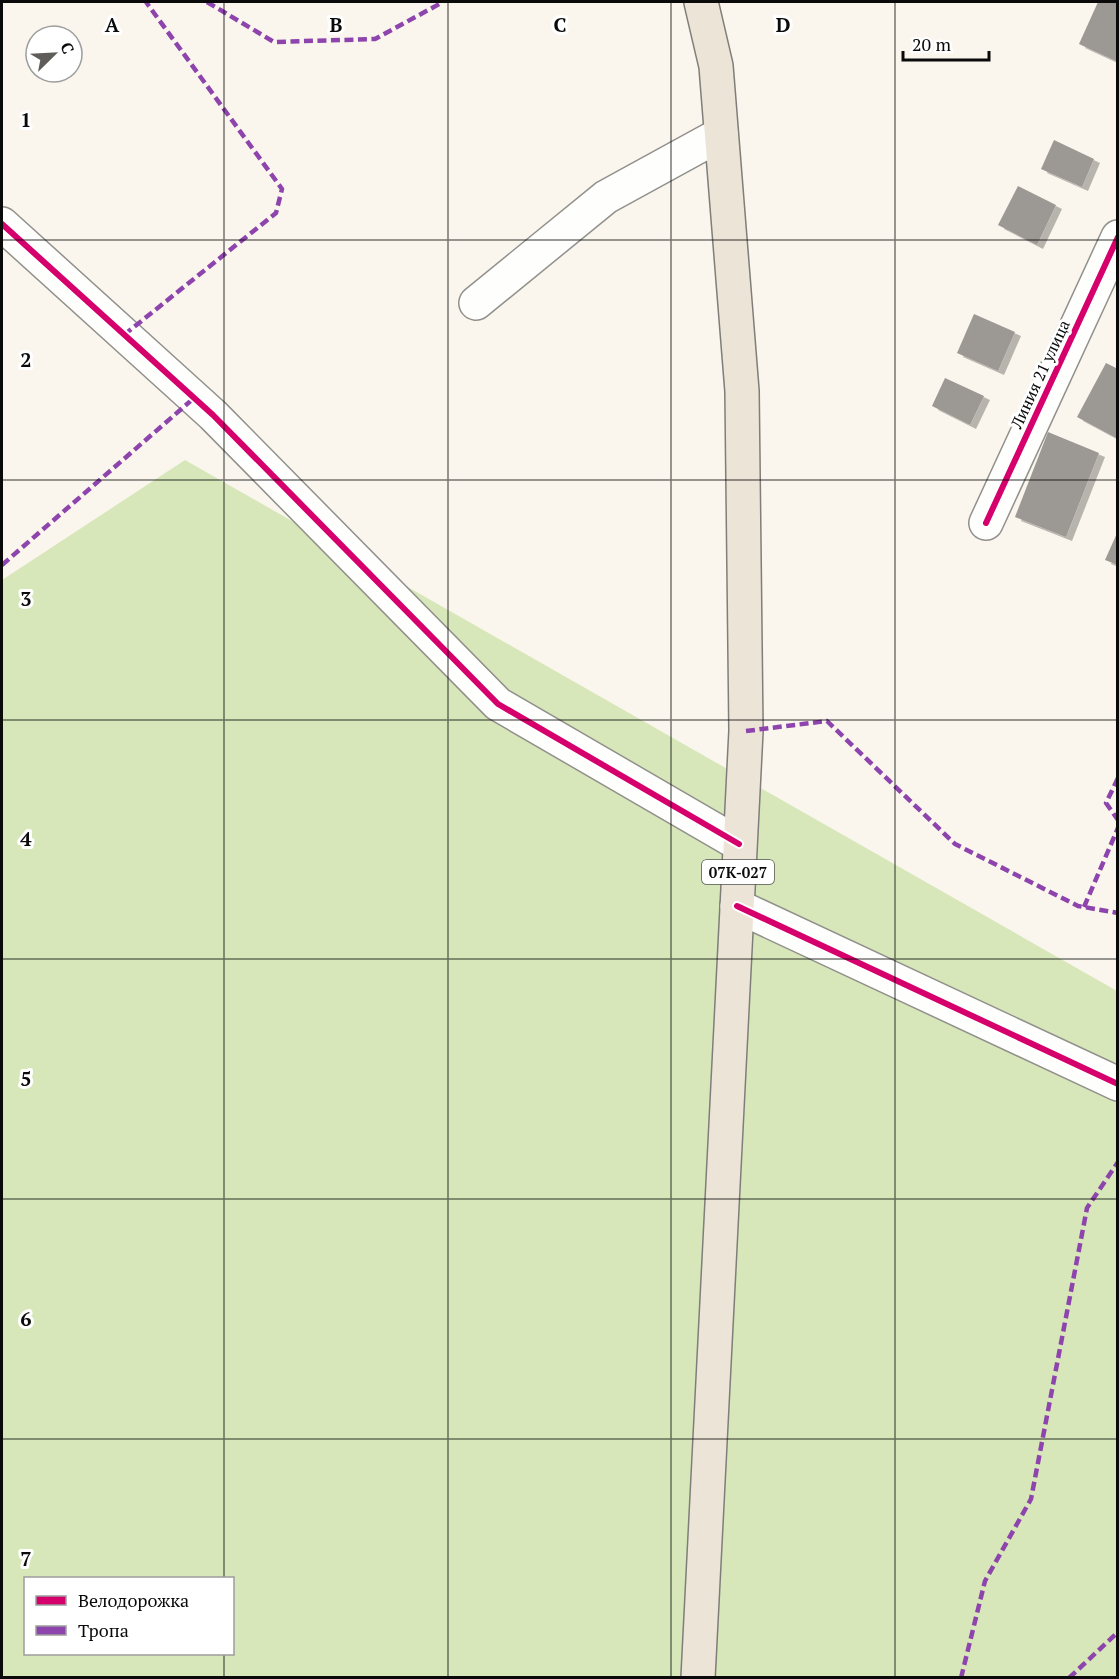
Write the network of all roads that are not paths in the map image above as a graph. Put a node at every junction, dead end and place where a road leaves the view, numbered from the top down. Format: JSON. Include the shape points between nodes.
{"nodes":[{"id":1,"x":701,"y":2,"type":"edge"},
{"id":2,"x":721,"y":134,"type":"junction"},
{"id":3,"x":2,"y":224,"type":"edge"},
{"id":4,"x":1118,"y":237,"type":"edge"},
{"id":5,"x":476,"y":303,"type":"dead end"},
{"id":6,"x":986,"y":523,"type":"dead end"},
{"id":7,"x":739,"y":844,"type":"junction"},
{"id":8,"x":737,"y":906,"type":"junction"},
{"id":9,"x":1118,"y":1084,"type":"edge"},
{"id":10,"x":698,"y":1677,"type":"edge"}],
"edges":[{"from":1,"to":2,"type":"main road","number":"07К-027","via":[[716,66]]},
{"from":2,"to":5,"type":"street","via":[[606,197]]},
{"from":2,"to":7,"type":"main road","number":"07К-027","via":[[742,391],[746,730]]},
{"from":3,"to":7,"type":"street","via":[[213,415],[498,704]]},
{"from":4,"to":6,"type":"street","name":"Линия 21 улица"},
{"from":7,"to":8,"type":"main road","number":"07К-027"},
{"from":8,"to":9,"type":"street"},
{"from":8,"to":10,"type":"main road","number":"07К-027"}]}
